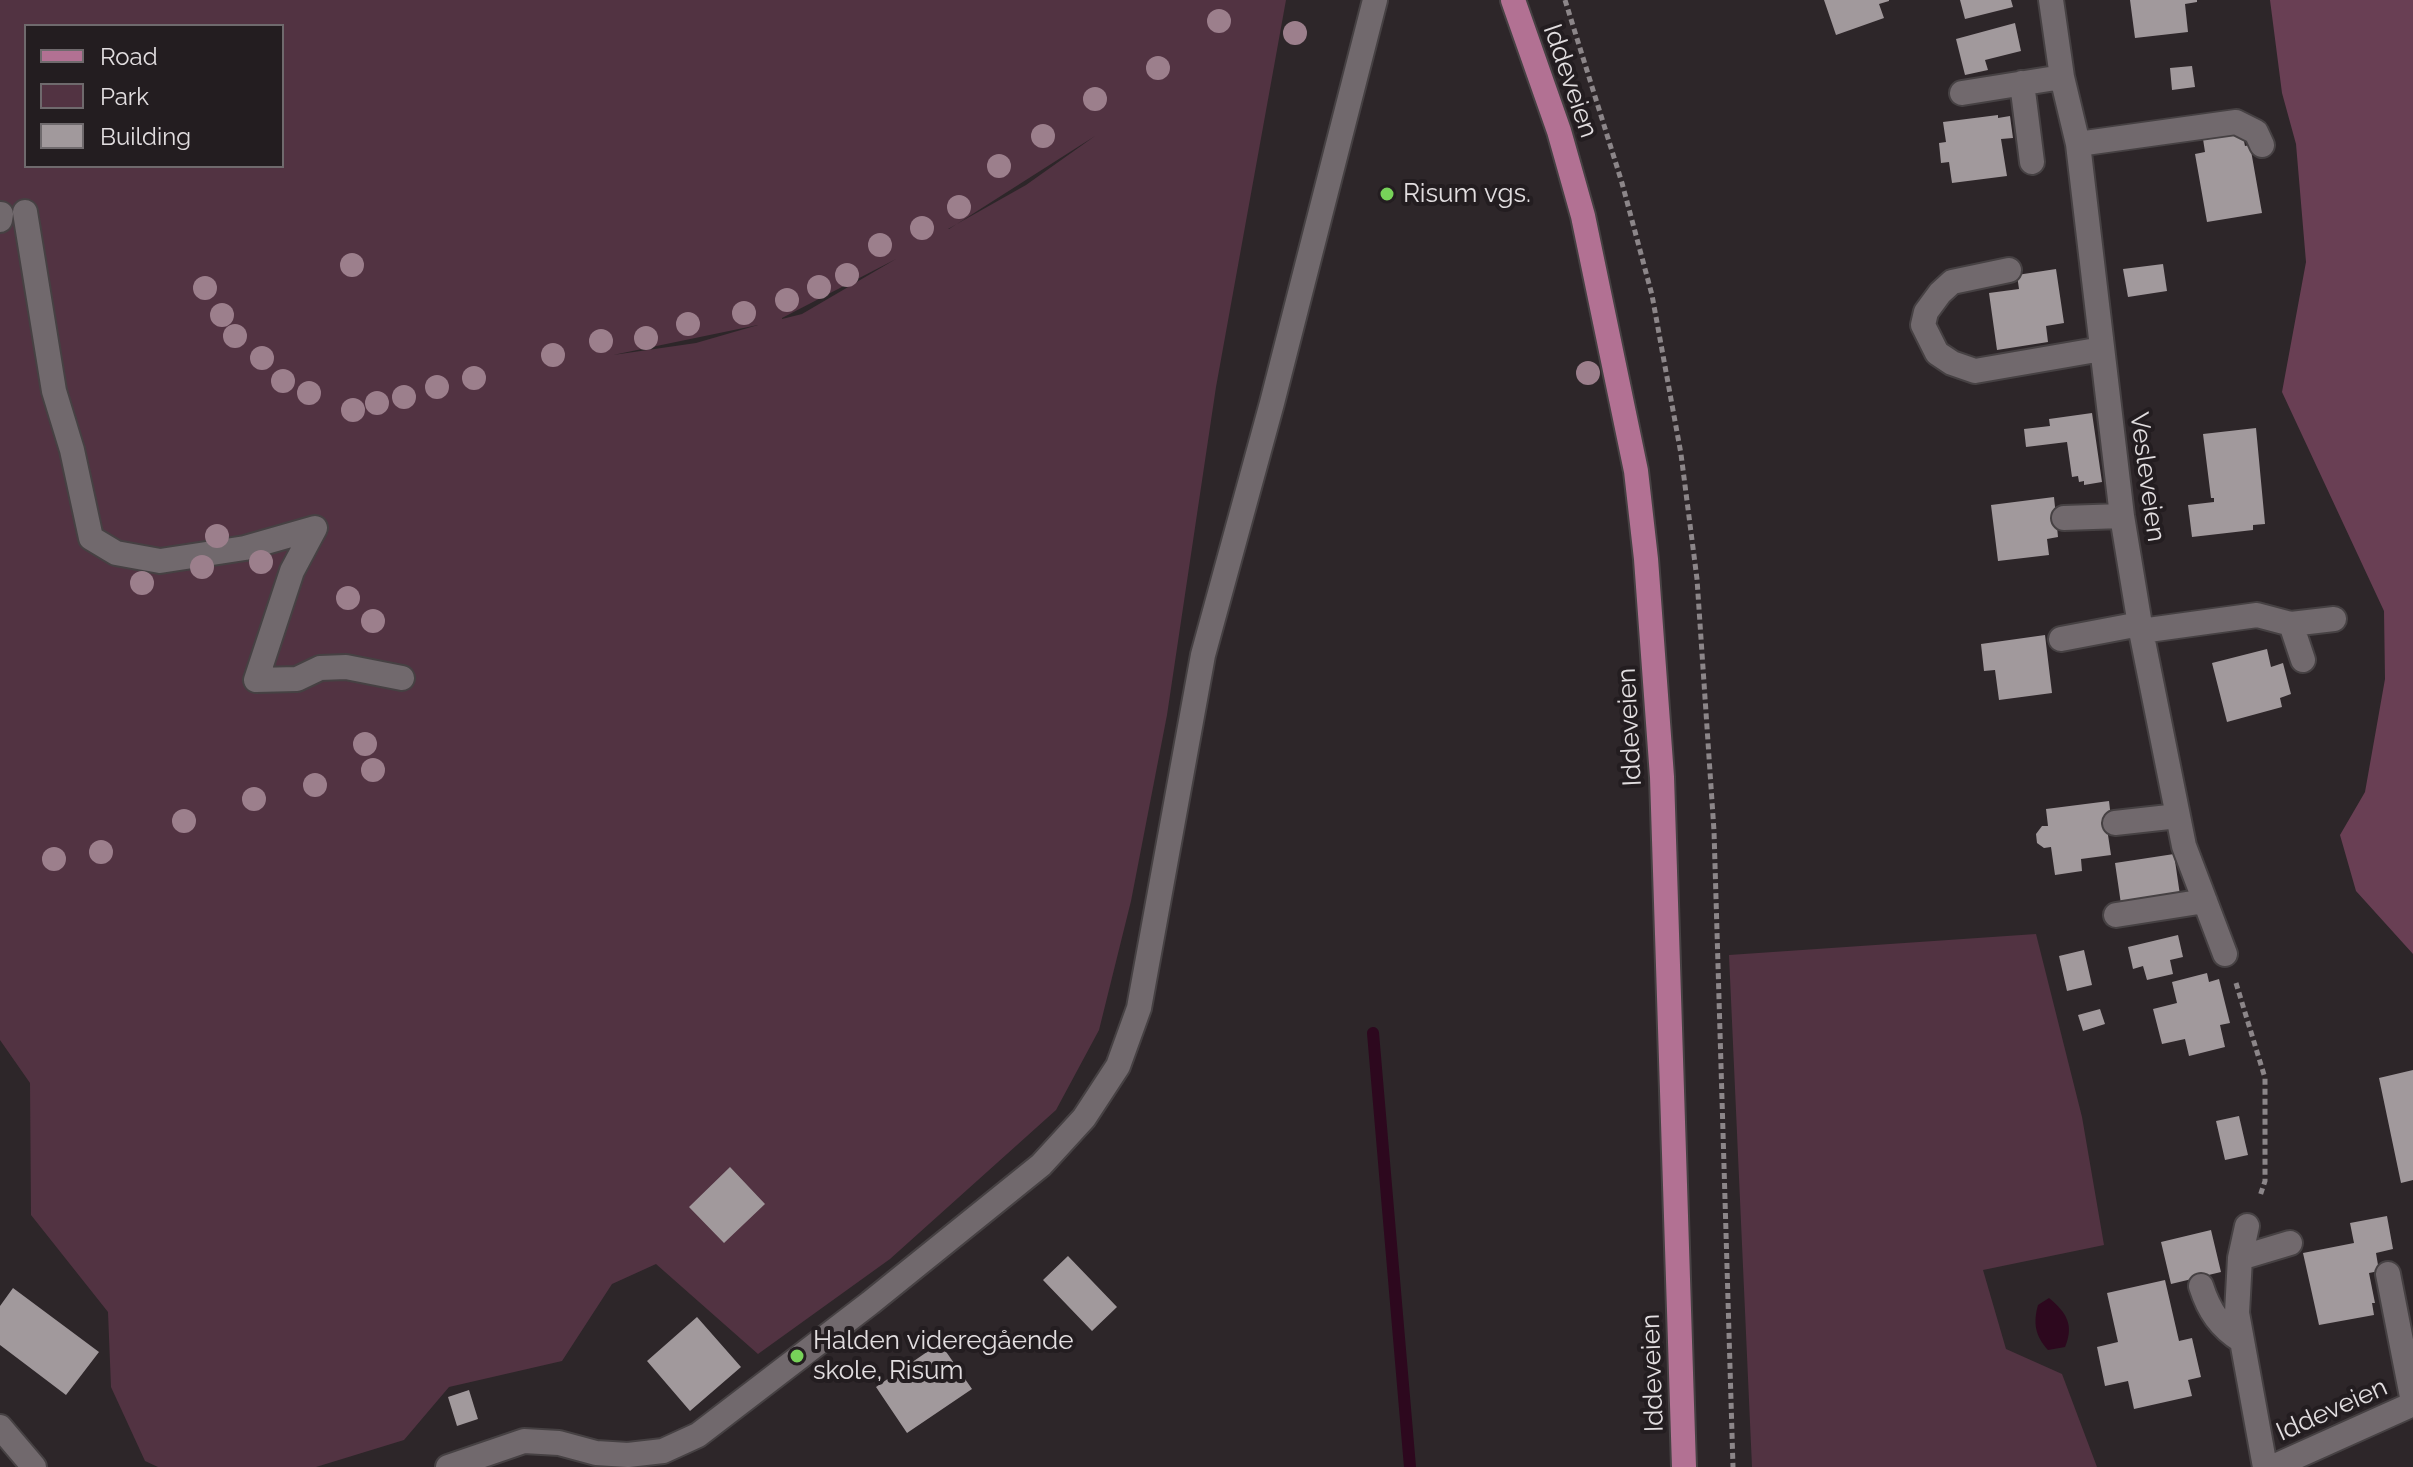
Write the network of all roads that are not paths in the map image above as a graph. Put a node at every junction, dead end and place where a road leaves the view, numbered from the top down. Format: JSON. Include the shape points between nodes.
{"nodes":[{"id":1,"x":1375,"y":0,"type":"edge"},
{"id":2,"x":1513,"y":0,"type":"edge"},
{"id":3,"x":2051,"y":0,"type":"edge"},
{"id":4,"x":2062,"y":77,"type":"junction"},
{"id":5,"x":2022,"y":83,"type":"junction"},
{"id":6,"x":1962,"y":93,"type":"dead end"},
{"id":7,"x":2078,"y":144,"type":"junction"},
{"id":8,"x":2262,"y":145,"type":"dead end"},
{"id":9,"x":2032,"y":162,"type":"dead end"},
{"id":10,"x":9,"y":215,"type":"edge"},
{"id":11,"x":2009,"y":270,"type":"dead end"},
{"id":12,"x":2102,"y":349,"type":"junction"},
{"id":13,"x":2122,"y":516,"type":"junction"},
{"id":14,"x":2064,"y":518,"type":"dead end"},
{"id":15,"x":2334,"y":619,"type":"dead end"},
{"id":16,"x":2291,"y":624,"type":"junction"},
{"id":17,"x":2141,"y":627,"type":"junction"},
{"id":18,"x":2061,"y":639,"type":"dead end"},
{"id":19,"x":2303,"y":660,"type":"dead end"},
{"id":20,"x":402,"y":678,"type":"dead end"},
{"id":21,"x":2178,"y":816,"type":"junction"},
{"id":22,"x":2115,"y":823,"type":"dead end"},
{"id":23,"x":2205,"y":901,"type":"junction"},
{"id":24,"x":2116,"y":915,"type":"dead end"},
{"id":25,"x":2225,"y":954,"type":"road end"},
{"id":26,"x":2247,"y":1226,"type":"road end"},
{"id":27,"x":2290,"y":1243,"type":"dead end"},
{"id":28,"x":2240,"y":1258,"type":"junction"},
{"id":29,"x":2388,"y":1274,"type":"dead end"},
{"id":30,"x":2201,"y":1286,"type":"dead end"},
{"id":31,"x":2242,"y":1341,"type":"junction"},
{"id":32,"x":2413,"y":1403,"type":"edge"},
{"id":33,"x":0,"y":1427,"type":"edge"},
{"id":34,"x":640,"y":1460,"type":"edge"},
{"id":35,"x":2302,"y":1461,"type":"edge"},
{"id":36,"x":34,"y":1467,"type":"edge"},
{"id":37,"x":448,"y":1467,"type":"edge"},
{"id":38,"x":1684,"y":1467,"type":"edge"},
{"id":39,"x":2265,"y":1467,"type":"edge"},
{"id":40,"x":2273,"y":1467,"type":"edge"}],
"edges":[{"from":1,"to":34,"type":"street","via":[[1203,655],[1139,1008],[1118,1066],[1084,1118],[1029,1175],[698,1435]]},
{"from":2,"to":38,"type":"main road","name":"Iddeveien","via":[[1583,216],[1636,471],[1643,529],[1662,777]]},
{"from":3,"to":4,"type":"street","name":"Vesleveien"},
{"from":4,"to":5,"type":"street"},
{"from":4,"to":7,"type":"street","name":"Vesleveien"},
{"from":5,"to":6,"type":"street"},
{"from":5,"to":9,"type":"street"},
{"from":7,"to":8,"type":"street","via":[[2236,122],[2256,132]]},
{"from":7,"to":12,"type":"street","name":"Vesleveien","via":[[2105,286]]},
{"from":10,"to":20,"type":"street","via":[[91,538],[116,553],[160,561],[245,548],[315,528],[292,571],[256,680],[297,679],[320,668],[346,667]]},
{"from":11,"to":12,"type":"street","via":[[1952,282],[1940,293],[1923,325],[1937,353],[1975,371]]},
{"from":12,"to":13,"type":"street","name":"Vesleveien"},
{"from":13,"to":14,"type":"street"},
{"from":13,"to":17,"type":"street","name":"Vesleveien"},
{"from":15,"to":16,"type":"street"},
{"from":16,"to":17,"type":"street","via":[[2257,615]]},
{"from":16,"to":19,"type":"street"},
{"from":17,"to":18,"type":"street"},
{"from":17,"to":21,"type":"street","name":"Vesleveien"},
{"from":21,"to":22,"type":"street"},
{"from":21,"to":23,"type":"street","name":"Vesleveien"},
{"from":23,"to":24,"type":"street"},
{"from":23,"to":25,"type":"street","name":"Vesleveien"},
{"from":26,"to":28,"type":"street"},
{"from":27,"to":28,"type":"street"},
{"from":28,"to":31,"type":"street","via":[[2237,1313]]},
{"from":29,"to":32,"type":"street"},
{"from":30,"to":31,"type":"street","via":[[2208,1308]]},
{"from":31,"to":39,"type":"street"},
{"from":32,"to":35,"type":"street","name":"Iddeveien"},
{"from":33,"to":36,"type":"street"},
{"from":34,"to":37,"type":"street","via":[[524,1441]]},
{"from":35,"to":40,"type":"street","name":"Iddeveien"}]}
